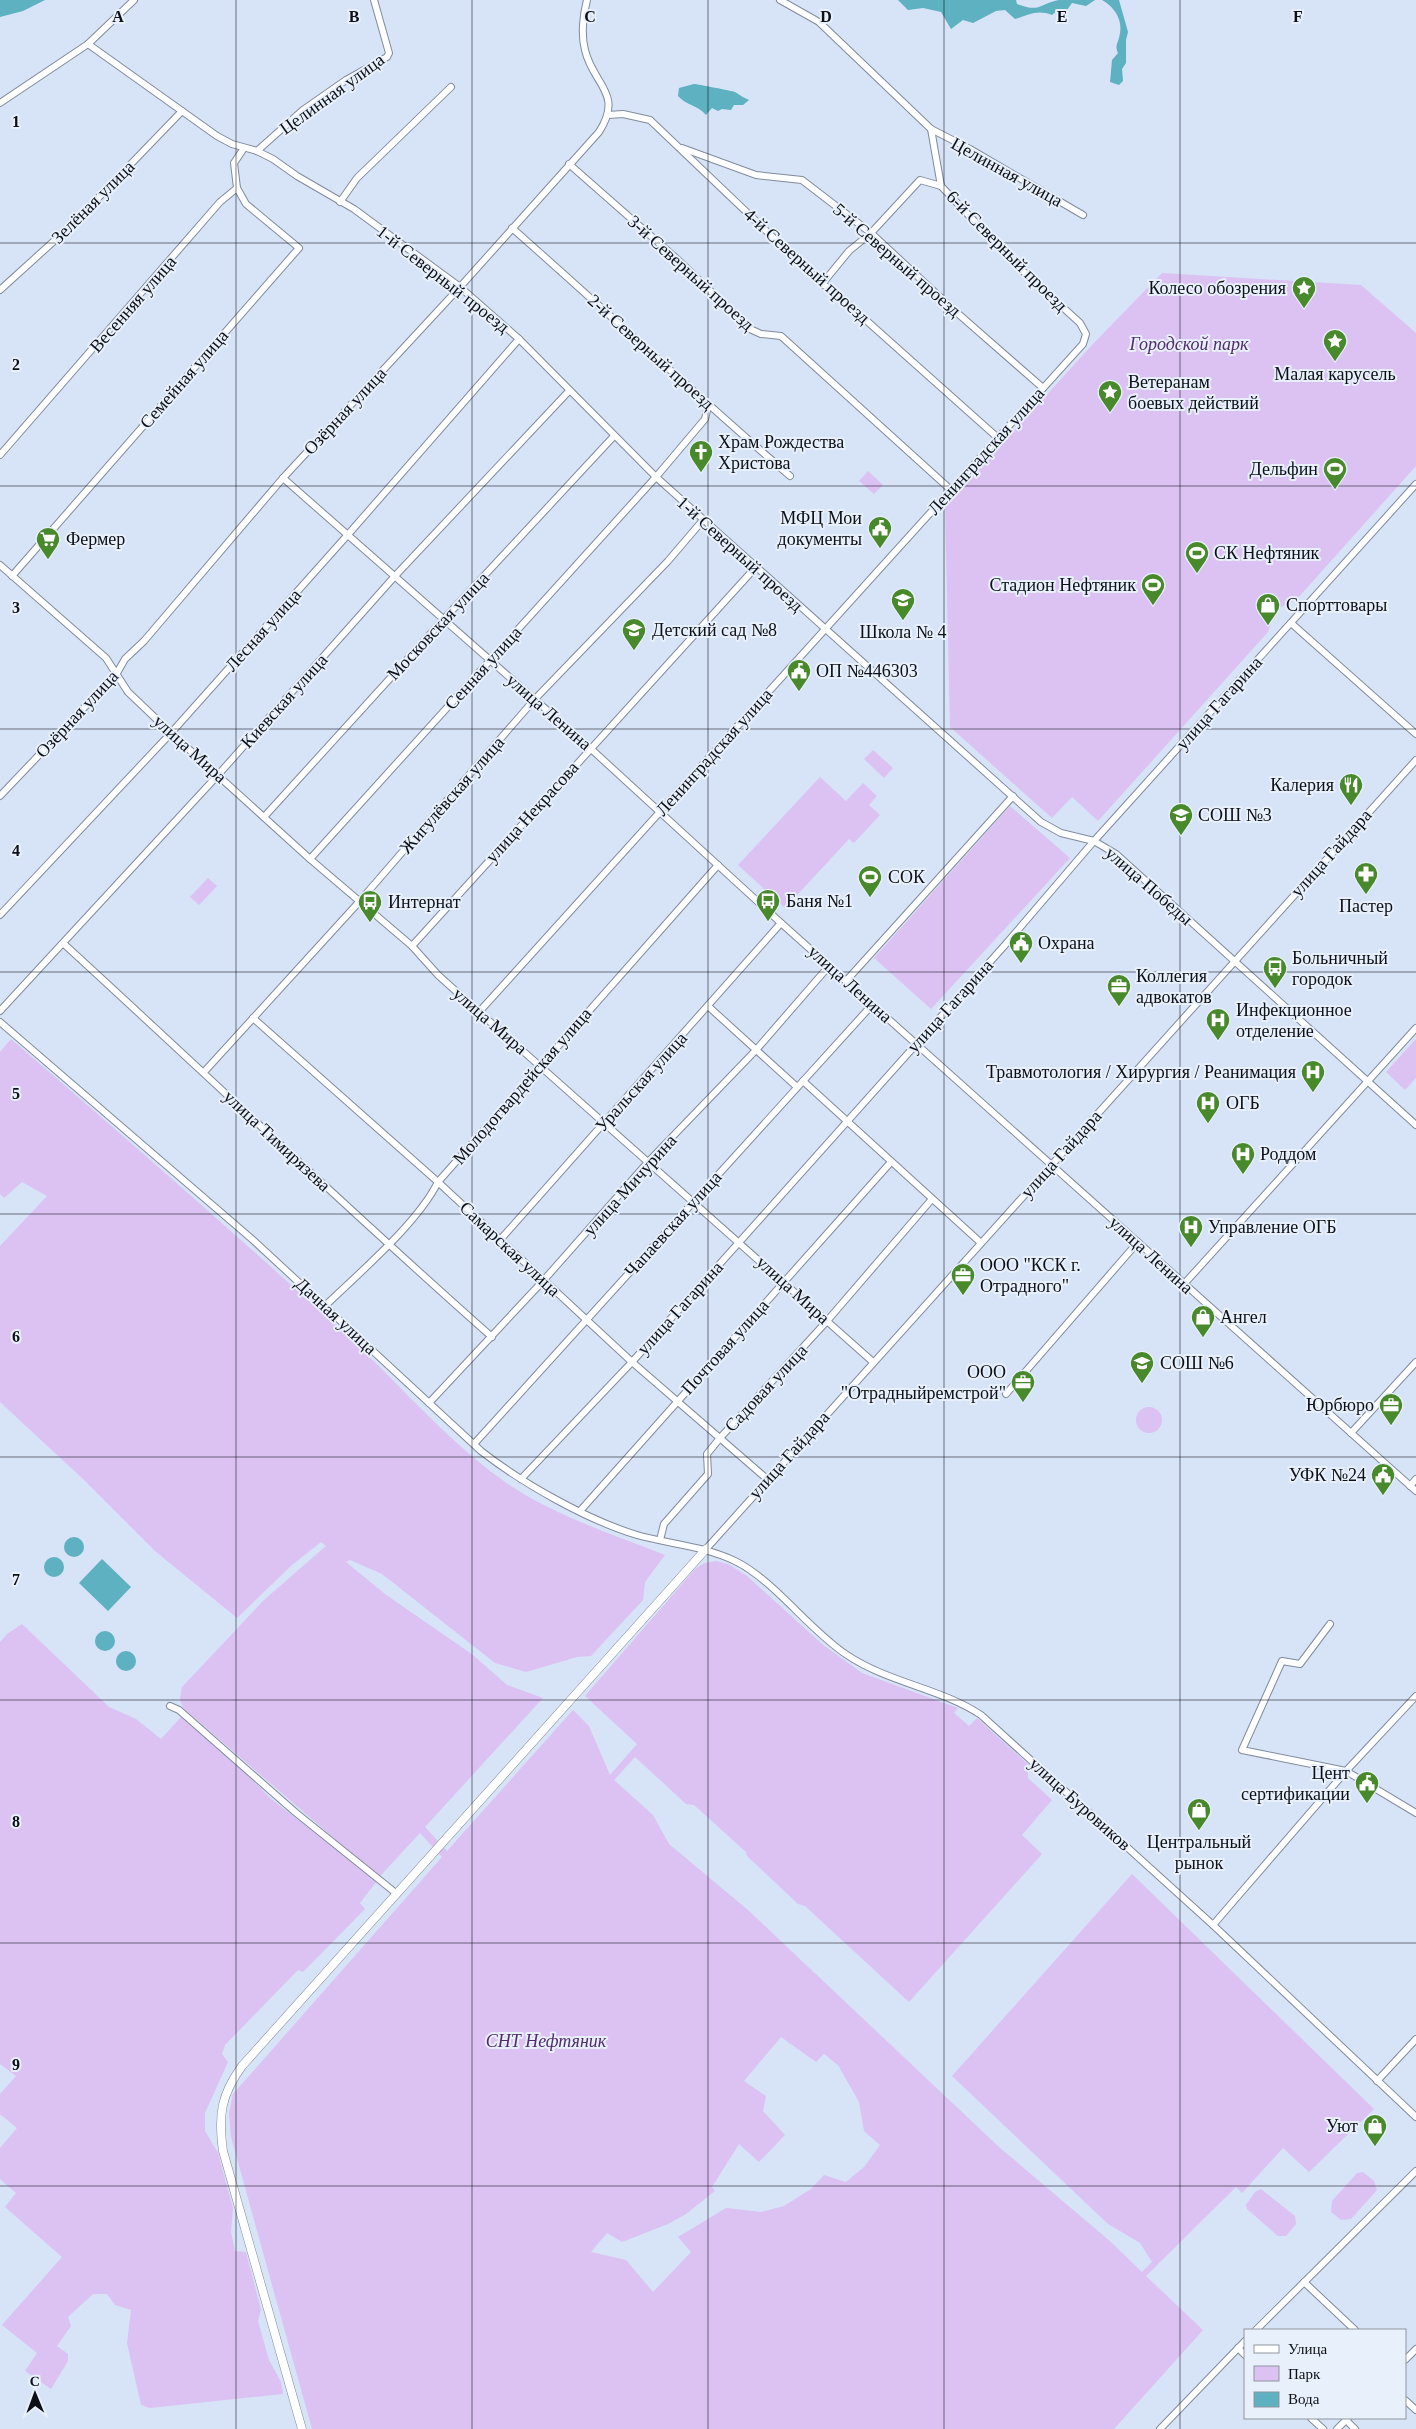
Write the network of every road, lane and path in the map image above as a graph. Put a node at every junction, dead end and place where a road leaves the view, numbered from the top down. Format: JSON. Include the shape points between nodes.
{"nodes":[{"id":1,"x":134,"y":0,"type":"edge"},
{"id":2,"x":374,"y":0,"type":"edge"},
{"id":3,"x":586,"y":0,"type":"edge"},
{"id":4,"x":780,"y":0,"type":"edge"},
{"id":5,"x":88,"y":44,"type":"junction"},
{"id":6,"x":451,"y":87,"type":"dead end"},
{"id":7,"x":0,"y":103,"type":"edge"},
{"id":8,"x":182,"y":111,"type":"junction"},
{"id":9,"x":608,"y":115,"type":"junction"},
{"id":10,"x":931,"y":129,"type":"junction"},
{"id":11,"x":678,"y":147,"type":"junction"},
{"id":12,"x":244,"y":148,"type":"junction"},
{"id":13,"x":256,"y":151,"type":"junction"},
{"id":14,"x":569,"y":164,"type":"junction"},
{"id":15,"x":941,"y":186,"type":"junction"},
{"id":16,"x":237,"y":188,"type":"junction"},
{"id":17,"x":340,"y":202,"type":"junction"},
{"id":18,"x":1083,"y":215,"type":"dead end"},
{"id":19,"x":512,"y":228,"type":"junction"},
{"id":20,"x":872,"y":233,"type":"junction"},
{"id":21,"x":822,"y":284,"type":"junction"},
{"id":22,"x":460,"y":287,"type":"junction"},
{"id":23,"x":0,"y":290,"type":"edge"},
{"id":24,"x":1086,"y":334,"type":"joint"},
{"id":25,"x":519,"y":339,"type":"junction"},
{"id":26,"x":1043,"y":388,"type":"junction"},
{"id":27,"x":569,"y":391,"type":"junction"},
{"id":28,"x":708,"y":406,"type":"junction"},
{"id":29,"x":614,"y":436,"type":"junction"},
{"id":30,"x":998,"y":438,"type":"junction"},
{"id":31,"x":0,"y":455,"type":"edge"},
{"id":32,"x":790,"y":476,"type":"dead end"},
{"id":33,"x":283,"y":478,"type":"junction"},
{"id":34,"x":656,"y":478,"type":"junction"},
{"id":35,"x":1416,"y":484,"type":"edge"},
{"id":36,"x":951,"y":490,"type":"junction"},
{"id":37,"x":703,"y":520,"type":"junction"},
{"id":38,"x":348,"y":534,"type":"junction"},
{"id":39,"x":0,"y":565,"type":"edge"},
{"id":40,"x":755,"y":568,"type":"junction"},
{"id":41,"x":12,"y":576,"type":"junction"},
{"id":42,"x":396,"y":576,"type":"junction"},
{"id":43,"x":444,"y":618,"type":"junction"},
{"id":44,"x":1291,"y":623,"type":"junction"},
{"id":45,"x":824,"y":629,"type":"junction"},
{"id":46,"x":490,"y":660,"type":"junction"},
{"id":47,"x":117,"y":673,"type":"junction"},
{"id":48,"x":534,"y":700,"type":"junction"},
{"id":49,"x":171,"y":733,"type":"junction"},
{"id":50,"x":1416,"y":734,"type":"edge"},
{"id":51,"x":590,"y":748,"type":"junction"},
{"id":52,"x":1416,"y":760,"type":"edge"},
{"id":53,"x":218,"y":775,"type":"junction"},
{"id":54,"x":0,"y":796,"type":"edge"},
{"id":55,"x":1013,"y":796,"type":"junction"},
{"id":56,"x":659,"y":813,"type":"junction"},
{"id":57,"x":264,"y":817,"type":"junction"},
{"id":58,"x":1094,"y":842,"type":"junction"},
{"id":59,"x":310,"y":859,"type":"junction"},
{"id":60,"x":718,"y":865,"type":"junction"},
{"id":61,"x":359,"y":902,"type":"junction"},
{"id":62,"x":0,"y":915,"type":"edge"},
{"id":63,"x":781,"y":923,"type":"junction"},
{"id":64,"x":64,"y":944,"type":"junction"},
{"id":65,"x":412,"y":946,"type":"junction"},
{"id":66,"x":1234,"y":960,"type":"junction"},
{"id":67,"x":829,"y":966,"type":"junction"},
{"id":68,"x":846,"y":981,"type":"junction"},
{"id":69,"x":872,"y":1005,"type":"junction"},
{"id":70,"x":709,"y":1007,"type":"junction"},
{"id":71,"x":0,"y":1011,"type":"edge"},
{"id":72,"x":478,"y":1012,"type":"junction"},
{"id":73,"x":253,"y":1018,"type":"junction"},
{"id":74,"x":0,"y":1022,"type":"edge"},
{"id":75,"x":1416,"y":1028,"type":"edge"},
{"id":76,"x":916,"y":1042,"type":"junction"},
{"id":77,"x":756,"y":1050,"type":"junction"},
{"id":78,"x":540,"y":1065,"type":"junction"},
{"id":79,"x":204,"y":1072,"type":"junction"},
{"id":80,"x":803,"y":1081,"type":"junction"},
{"id":81,"x":1368,"y":1082,"type":"junction"},
{"id":82,"x":797,"y":1087,"type":"junction"},
{"id":83,"x":605,"y":1122,"type":"junction"},
{"id":84,"x":847,"y":1122,"type":"junction"},
{"id":85,"x":1416,"y":1125,"type":"edge"},
{"id":86,"x":649,"y":1161,"type":"junction"},
{"id":87,"x":891,"y":1162,"type":"junction"},
{"id":88,"x":1052,"y":1166,"type":"junction"},
{"id":89,"x":438,"y":1182,"type":"junction"},
{"id":90,"x":932,"y":1199,"type":"junction"},
{"id":91,"x":693,"y":1201,"type":"junction"},
{"id":92,"x":500,"y":1240,"type":"junction"},
{"id":93,"x":1138,"y":1242,"type":"junction"},
{"id":94,"x":739,"y":1243,"type":"junction"},
{"id":95,"x":981,"y":1243,"type":"junction"},
{"id":96,"x":387,"y":1245,"type":"junction"},
{"id":97,"x":543,"y":1281,"type":"junction"},
{"id":98,"x":783,"y":1282,"type":"junction"},
{"id":99,"x":1184,"y":1284,"type":"junction"},
{"id":100,"x":325,"y":1306,"type":"junction"},
{"id":101,"x":587,"y":1320,"type":"junction"},
{"id":102,"x":827,"y":1321,"type":"junction"},
{"id":103,"x":492,"y":1337,"type":"junction"},
{"id":104,"x":632,"y":1362,"type":"junction"},
{"id":105,"x":873,"y":1362,"type":"junction"},
{"id":106,"x":1416,"y":1362,"type":"edge"},
{"id":107,"x":1006,"y":1394,"type":"dead end"},
{"id":108,"x":677,"y":1401,"type":"junction"},
{"id":109,"x":429,"y":1403,"type":"junction"},
{"id":110,"x":1351,"y":1433,"type":"junction"},
{"id":111,"x":720,"y":1438,"type":"junction"},
{"id":112,"x":474,"y":1444,"type":"junction"},
{"id":113,"x":521,"y":1479,"type":"junction"},
{"id":114,"x":767,"y":1479,"type":"junction"},
{"id":115,"x":1416,"y":1479,"type":"edge"},
{"id":116,"x":1410,"y":1486,"type":"junction"},
{"id":117,"x":1416,"y":1491,"type":"edge"},
{"id":118,"x":580,"y":1510,"type":"junction"},
{"id":119,"x":660,"y":1540,"type":"junction"},
{"id":120,"x":706,"y":1549,"type":"junction"},
{"id":121,"x":1330,"y":1624,"type":"dead end"},
{"id":122,"x":1416,"y":1696,"type":"edge"},
{"id":123,"x":170,"y":1706,"type":"dead end"},
{"id":124,"x":1346,"y":1771,"type":"junction"},
{"id":125,"x":1416,"y":1813,"type":"edge"},
{"id":126,"x":397,"y":1894,"type":"junction"},
{"id":127,"x":1213,"y":1925,"type":"junction"},
{"id":128,"x":1416,"y":2039,"type":"edge"},
{"id":129,"x":1377,"y":2081,"type":"junction"},
{"id":130,"x":1416,"y":2117,"type":"edge"},
{"id":131,"x":1416,"y":2171,"type":"edge"},
{"id":132,"x":1304,"y":2282,"type":"junction"},
{"id":133,"x":1257,"y":2329,"type":"edge"},
{"id":134,"x":1354,"y":2329,"type":"edge"},
{"id":135,"x":1244,"y":2342,"type":"edge"},
{"id":136,"x":1238,"y":2348,"type":"junction"},
{"id":137,"x":1416,"y":2349,"type":"edge"},
{"id":138,"x":1244,"y":2354,"type":"edge"},
{"id":139,"x":1406,"y":2359,"type":"edge"},
{"id":140,"x":1406,"y":2401,"type":"edge"},
{"id":141,"x":1416,"y":2410,"type":"edge"},
{"id":142,"x":1312,"y":2419,"type":"edge"},
{"id":143,"x":1347,"y":2419,"type":"edge"},
{"id":144,"x":302,"y":2429,"type":"edge"},
{"id":145,"x":1160,"y":2429,"type":"edge"},
{"id":146,"x":1323,"y":2429,"type":"edge"},
{"id":147,"x":1337,"y":2429,"type":"edge"},
{"id":148,"x":1355,"y":2429,"type":"edge"}],
"edges":[{"from":1,"to":5,"type":"street"},
{"from":2,"to":13,"type":"street","name":"Целинная улица","via":[[387,57],[303,110]]},
{"from":3,"to":9,"type":"street","via":[[584,50],[610,101]]},
{"from":4,"to":10,"type":"street","name":"Целинная улица","via":[[819,22]]},
{"from":5,"to":7,"type":"street"},
{"from":5,"to":8,"type":"street","name":"1-й Северный проезд"},
{"from":6,"to":17,"type":"street","via":[[357,178]]},
{"from":8,"to":12,"type":"street","name":"1-й Северный проезд","via":[[218,136]]},
{"from":8,"to":23,"type":"street","name":"Зелёная улица","via":[[75,222]]},
{"from":9,"to":11,"type":"street","name":"4-й Северный проезд","via":[[623,114],[650,120]]},
{"from":9,"to":14,"type":"street","name":"Озёрная улица","via":[[599,132]]},
{"from":10,"to":15,"type":"street","name":"Целинная улица"},
{"from":10,"to":18,"type":"street","name":"Целинная улица"},
{"from":11,"to":20,"type":"street","name":"5-й Северный проезд","via":[[756,175],[802,180]]},
{"from":11,"to":21,"type":"street","name":"4-й Северный проезд"},
{"from":12,"to":13,"type":"street","name":"1-й Северный проезд"},
{"from":12,"to":16,"type":"street","via":[[234,163]]},
{"from":13,"to":17,"type":"street","name":"1-й Северный проезд"},
{"from":14,"to":19,"type":"street","name":"Озёрная улица"},
{"from":14,"to":36,"type":"street","name":"3-й Северный проезд","via":[[750,329],[760,334],[781,336]]},
{"from":15,"to":20,"type":"street","name":"6-й Северный проезд","via":[[920,180]]},
{"from":15,"to":24,"type":"street","name":"6-й Северный проезд","via":[[1014,263],[1080,323]]},
{"from":16,"to":31,"type":"street","name":"Весенняя улица","via":[[220,202]]},
{"from":16,"to":41,"type":"street","name":"Семейная улица","via":[[246,204],[299,248]]},
{"from":17,"to":22,"type":"street","name":"1-й Северный проезд"},
{"from":19,"to":22,"type":"street","name":"Озёрная улица"},
{"from":19,"to":28,"type":"street","name":"2-й Северный проезд","via":[[680,377]]},
{"from":20,"to":21,"type":"street","via":[[848,251]]},
{"from":20,"to":26,"type":"street","name":"5-й Северный проезд"},
{"from":21,"to":30,"type":"street","name":"4-й Северный проезд"},
{"from":22,"to":25,"type":"street","name":"1-й Северный проезд"},
{"from":22,"to":33,"type":"street","name":"Озёрная улица"},
{"from":24,"to":26,"type":"street","name":"Ленинградская улица","via":[[1083,344]]},
{"from":25,"to":27,"type":"street","name":"1-й Северный проезд"},
{"from":25,"to":38,"type":"street","name":"Лесная улица"},
{"from":26,"to":30,"type":"street","name":"Ленинградская улица"},
{"from":27,"to":29,"type":"street","name":"1-й Северный проезд"},
{"from":27,"to":42,"type":"street","name":"Киевская улица"},
{"from":28,"to":32,"type":"street","name":"2-й Северный проезд"},
{"from":28,"to":34,"type":"street","name":"Сенная улица","via":[[705,420]]},
{"from":29,"to":34,"type":"street","name":"1-й Северный проезд"},
{"from":29,"to":43,"type":"street","name":"Московская улица"},
{"from":30,"to":36,"type":"street","name":"Ленинградская улица"},
{"from":33,"to":38,"type":"street","name":"улица Ленина"},
{"from":33,"to":47,"type":"street","name":"Озёрная улица","via":[[125,659]]},
{"from":34,"to":37,"type":"street","name":"1-й Северный проезд"},
{"from":34,"to":46,"type":"street","name":"Сенная улица"},
{"from":35,"to":44,"type":"street","name":"улица Гагарина"},
{"from":36,"to":45,"type":"street","name":"Ленинградская улица"},
{"from":37,"to":40,"type":"street","name":"1-й Северный проезд"},
{"from":37,"to":48,"type":"street","name":"Жигулёвская улица","via":[[668,561]]},
{"from":38,"to":42,"type":"street","name":"улица Ленина"},
{"from":38,"to":49,"type":"street","name":"Лесная улица"},
{"from":39,"to":41,"type":"street","name":"улица Мира"},
{"from":40,"to":45,"type":"street","name":"1-й Северный проезд"},
{"from":40,"to":51,"type":"street","name":"улица Некрасова"},
{"from":41,"to":47,"type":"street","name":"улица Мира","via":[[106,658]]},
{"from":42,"to":43,"type":"street","name":"улица Ленина"},
{"from":42,"to":53,"type":"street","name":"Киевская улица"},
{"from":43,"to":46,"type":"street","name":"улица Ленина"},
{"from":43,"to":57,"type":"street","name":"Московская улица"},
{"from":44,"to":50,"type":"street"},
{"from":44,"to":58,"type":"street","name":"улица Гагарина"},
{"from":45,"to":55,"type":"street","name":"улица Победы"},
{"from":45,"to":56,"type":"street","name":"Ленинградская улица"},
{"from":46,"to":48,"type":"street","name":"улица Ленина"},
{"from":46,"to":59,"type":"street","name":"Сенная улица"},
{"from":47,"to":49,"type":"street","name":"улица Мира","via":[[128,692]]},
{"from":47,"to":54,"type":"street","name":"Озёрная улица"},
{"from":48,"to":51,"type":"street","name":"улица Ленина"},
{"from":48,"to":61,"type":"street","name":"Жигулёвская улица"},
{"from":49,"to":53,"type":"street","name":"улица Мира"},
{"from":49,"to":62,"type":"street","name":"Лесная улица"},
{"from":51,"to":56,"type":"street","name":"улица Ленина"},
{"from":51,"to":65,"type":"street","name":"улица Некрасова"},
{"from":52,"to":66,"type":"street","name":"улица Гайдара"},
{"from":53,"to":57,"type":"street","name":"улица Мира"},
{"from":53,"to":64,"type":"street","name":"Киевская улица"},
{"from":55,"to":58,"type":"street","name":"улица Победы","via":[[1041,822],[1061,833]]},
{"from":55,"to":68,"type":"street"},
{"from":56,"to":60,"type":"street","name":"улица Ленина"},
{"from":56,"to":72,"type":"street","name":"Ленинградская улица"},
{"from":57,"to":59,"type":"street","name":"улица Мира"},
{"from":58,"to":66,"type":"street","name":"улица Победы","via":[[1116,854]]},
{"from":58,"to":76,"type":"street","name":"улица Гагарина"},
{"from":59,"to":61,"type":"street","name":"улица Мира"},
{"from":60,"to":63,"type":"street","name":"улица Ленина"},
{"from":60,"to":78,"type":"street","name":"Молодогвардейская улица"},
{"from":61,"to":65,"type":"street","name":"улица Мира"},
{"from":61,"to":73,"type":"street","name":"Жигулёвская улица"},
{"from":63,"to":67,"type":"street","name":"улица Ленина"},
{"from":63,"to":70,"type":"street","name":"Уральская улица"},
{"from":64,"to":71,"type":"street","name":"Киевская улица"},
{"from":64,"to":79,"type":"street","name":"улица Тимирязева"},
{"from":65,"to":72,"type":"street","name":"улица Мира"},
{"from":66,"to":81,"type":"street","name":"улица Победы"},
{"from":66,"to":88,"type":"street","name":"улица Гайдара"},
{"from":67,"to":68,"type":"street","name":"улица Ленина"},
{"from":67,"to":77,"type":"street","name":"улица Мичурина"},
{"from":68,"to":69,"type":"street","name":"улица Ленина"},
{"from":69,"to":76,"type":"street","name":"улица Ленина"},
{"from":69,"to":80,"type":"street","name":"Чапаевская улица"},
{"from":70,"to":77,"type":"street"},
{"from":70,"to":83,"type":"street","name":"Уральская улица"},
{"from":72,"to":78,"type":"street","name":"улица Мира"},
{"from":73,"to":79,"type":"street","name":"Жигулёвская улица"},
{"from":73,"to":89,"type":"street","name":"Самарская улица"},
{"from":74,"to":100,"type":"street","name":"Дачная улица","via":[[200,1193]]},
{"from":75,"to":81,"type":"street"},
{"from":76,"to":84,"type":"street","name":"улица Гагарина"},
{"from":76,"to":88,"type":"street","name":"улица Ленина"},
{"from":77,"to":82,"type":"street"},
{"from":77,"to":86,"type":"street","name":"улица Мичурина"},
{"from":78,"to":83,"type":"street","name":"улица Мира"},
{"from":78,"to":89,"type":"street","name":"Молодогвардейская улица"},
{"from":79,"to":96,"type":"street","name":"улица Тимирязева"},
{"from":80,"to":82,"type":"street","name":"Чапаевская улица"},
{"from":80,"to":84,"type":"street"},
{"from":81,"to":85,"type":"street","name":"улица Победы"},
{"from":81,"to":99,"type":"street"},
{"from":82,"to":91,"type":"street","name":"Чапаевская улица"},
{"from":83,"to":86,"type":"street","name":"улица Мира"},
{"from":83,"to":92,"type":"street","name":"Уральская улица"},
{"from":84,"to":87,"type":"street"},
{"from":84,"to":94,"type":"street","name":"улица Гагарина"},
{"from":86,"to":91,"type":"street","name":"улица Мира"},
{"from":86,"to":97,"type":"street","name":"улица Мичурина"},
{"from":87,"to":90,"type":"street"},
{"from":87,"to":98,"type":"street","name":"Почтовая улица"},
{"from":88,"to":93,"type":"street","name":"улица Ленина"},
{"from":88,"to":95,"type":"street","name":"улица Гайдара"},
{"from":89,"to":92,"type":"street","name":"Самарская улица"},
{"from":89,"to":96,"type":"street","name":"Молодогвардейская улица","via":[[431,1196]]},
{"from":90,"to":95,"type":"street"},
{"from":90,"to":102,"type":"street","name":"Садовая улица"},
{"from":91,"to":94,"type":"street","name":"улица Мира"},
{"from":91,"to":101,"type":"street","name":"Чапаевская улица"},
{"from":92,"to":97,"type":"street","name":"Самарская улица"},
{"from":93,"to":99,"type":"street","name":"улица Ленина"},
{"from":93,"to":107,"type":"street"},
{"from":94,"to":98,"type":"street","name":"улица Мира"},
{"from":94,"to":104,"type":"street","name":"улица Гагарина"},
{"from":95,"to":105,"type":"street","name":"улица Гайдара"},
{"from":96,"to":100,"type":"street","name":"Молодогвардейская улица"},
{"from":96,"to":103,"type":"street","name":"улица Тимирязева"},
{"from":97,"to":101,"type":"street","name":"Самарская улица"},
{"from":97,"to":103,"type":"street","name":"улица Мичурина"},
{"from":98,"to":102,"type":"street","name":"улица Мира"},
{"from":98,"to":108,"type":"street","name":"Почтовая улица"},
{"from":99,"to":110,"type":"street","name":"улица Ленина"},
{"from":100,"to":109,"type":"street","name":"Дачная улица"},
{"from":101,"to":104,"type":"street","name":"Самарская улица"},
{"from":101,"to":112,"type":"street","name":"Чапаевская улица"},
{"from":102,"to":105,"type":"street","name":"улица Мира"},
{"from":102,"to":111,"type":"street","name":"Садовая улица"},
{"from":103,"to":109,"type":"street","name":"улица Мичурина"},
{"from":104,"to":108,"type":"street","name":"Самарская улица"},
{"from":104,"to":113,"type":"street","name":"улица Гагарина"},
{"from":105,"to":114,"type":"street","name":"улица Гайдара"},
{"from":106,"to":110,"type":"street"},
{"from":108,"to":111,"type":"street","name":"Самарская улица"},
{"from":108,"to":118,"type":"street","name":"Почтовая улица"},
{"from":109,"to":112,"type":"street","name":"Дачная улица"},
{"from":110,"to":116,"type":"street","name":"улица Ленина"},
{"from":111,"to":114,"type":"street","name":"Самарская улица"},
{"from":111,"to":119,"type":"street","name":"Садовая улица","via":[[707,1454],[708,1474],[664,1524]]},
{"from":112,"to":113,"type":"street","name":"Дачная улица"},
{"from":113,"to":118,"type":"street","name":"Дачная улица"},
{"from":114,"to":120,"type":"street","name":"улица Гайдара"},
{"from":115,"to":116,"type":"street"},
{"from":116,"to":117,"type":"street","name":"улица Ленина"},
{"from":118,"to":119,"type":"street","name":"Дачная улица","via":[[631,1533]]},
{"from":119,"to":120,"type":"street","name":"Дачная улица"},
{"from":120,"to":126,"type":"street"},
{"from":120,"to":127,"type":"street","name":"улица Буровиков","via":[[736,1561],[759,1578],[833,1644],[864,1666],[959,1702],[981,1715]]},
{"from":121,"to":124,"type":"street","via":[[1300,1664],[1282,1661],[1242,1750]]},
{"from":122,"to":124,"type":"street"},
{"from":123,"to":126,"type":"street","via":[[179,1710],[295,1812]]},
{"from":124,"to":125,"type":"street"},
{"from":124,"to":127,"type":"street"},
{"from":126,"to":144,"type":"street","via":[[242,2066],[223,2101],[223,2150]]},
{"from":127,"to":129,"type":"street","name":"улица Буровиков"},
{"from":128,"to":129,"type":"street"},
{"from":129,"to":130,"type":"street","name":"улица Буровиков"},
{"from":131,"to":132,"type":"street"},
{"from":132,"to":133,"type":"street"},
{"from":132,"to":134,"type":"street"},
{"from":135,"to":136,"type":"street"},
{"from":136,"to":138,"type":"street"},
{"from":136,"to":145,"type":"street"},
{"from":137,"to":139,"type":"street"},
{"from":140,"to":141,"type":"street"},
{"from":142,"to":146,"type":"street"},
{"from":143,"to":147,"type":"street"},
{"from":143,"to":148,"type":"street"}]}
